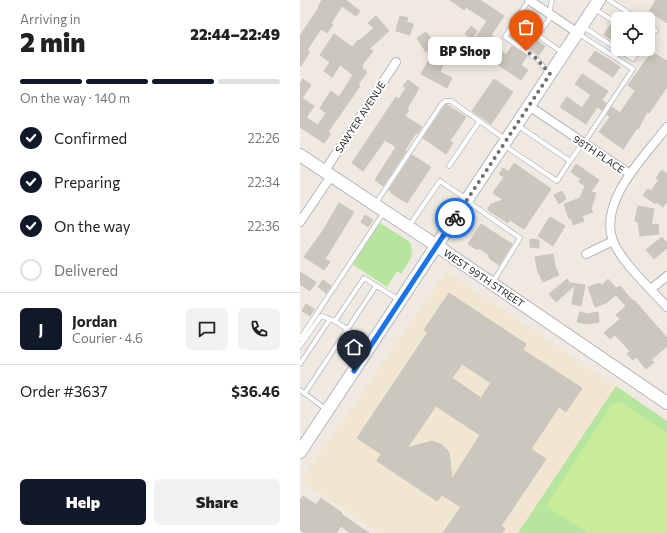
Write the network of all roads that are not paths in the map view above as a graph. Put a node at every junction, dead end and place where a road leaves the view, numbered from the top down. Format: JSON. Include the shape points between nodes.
{"nodes":[{"id":1,"x":529,"y":0,"type":"edge"},
{"id":2,"x":552,"y":0,"type":"edge"},
{"id":3,"x":609,"y":0,"type":"edge"},
{"id":4,"x":596,"y":4,"type":"edge"},
{"id":5,"x":627,"y":12,"type":"edge"},
{"id":6,"x":550,"y":14,"type":"junction"},
{"id":7,"x":611,"y":18,"type":"edge"},
{"id":8,"x":516,"y":20,"type":"junction"},
{"id":9,"x":580,"y":29,"type":"junction"},
{"id":10,"x":538,"y":35,"type":"junction"},
{"id":11,"x":611,"y":47,"type":"edge"},
{"id":12,"x":564,"y":54,"type":"junction"},
{"id":13,"x":396,"y":62,"type":"dead end"},
{"id":14,"x":550,"y":74,"type":"junction"},
{"id":15,"x":529,"y":106,"type":"junction"},
{"id":16,"x":479,"y":122,"type":"junction"},
{"id":17,"x":517,"y":125,"type":"junction"},
{"id":18,"x":667,"y":127,"type":"edge"},
{"id":19,"x":505,"y":143,"type":"junction"},
{"id":20,"x":583,"y":143,"type":"junction"},
{"id":21,"x":300,"y":156,"type":"edge"},
{"id":22,"x":570,"y":161,"type":"junction"},
{"id":23,"x":449,"y":166,"type":"dead end"},
{"id":24,"x":327,"y":174,"type":"junction"},
{"id":25,"x":630,"y":174,"type":"junction"},
{"id":26,"x":467,"y":200,"type":"junction"},
{"id":27,"x":380,"y":208,"type":"junction"},
{"id":28,"x":300,"y":222,"type":"edge"},
{"id":29,"x":408,"y":227,"type":"junction"},
{"id":30,"x":613,"y":241,"type":"junction"},
{"id":31,"x":437,"y":246,"type":"junction"},
{"id":32,"x":586,"y":254,"type":"dead end"},
{"id":33,"x":667,"y":276,"type":"edge"},
{"id":34,"x":492,"y":284,"type":"junction"},
{"id":35,"x":376,"y":286,"type":"junction"},
{"id":36,"x":651,"y":289,"type":"junction"},
{"id":37,"x":400,"y":301,"type":"junction"},
{"id":38,"x":667,"y":307,"type":"edge"},
{"id":39,"x":330,"y":319,"type":"junction"},
{"id":40,"x":335,"y":321,"type":"junction"},
{"id":41,"x":347,"y":330,"type":"junction"},
{"id":42,"x":300,"y":338,"type":"edge"},
{"id":43,"x":371,"y":345,"type":"junction"},
{"id":44,"x":300,"y":346,"type":"edge"},
{"id":45,"x":300,"y":364,"type":"edge"},
{"id":46,"x":300,"y":390,"type":"edge"},
{"id":47,"x":305,"y":393,"type":"junction"},
{"id":48,"x":667,"y":403,"type":"edge"},
{"id":49,"x":328,"y":410,"type":"junction"},
{"id":50,"x":300,"y":452,"type":"edge"}],
"edges":[{"from":1,"to":6,"type":"street"},
{"from":1,"to":8,"type":"lane"},
{"from":2,"to":6,"type":"lane"},
{"from":3,"to":5,"type":"lane"},
{"from":4,"to":7,"type":"lane"},
{"from":4,"to":9,"type":"main road"},
{"from":6,"to":9,"type":"street"},
{"from":6,"to":10,"type":"lane"},
{"from":8,"to":10,"type":"lane"},
{"from":8,"to":14,"type":"lane","via":[[505,37],[536,58]]},
{"from":9,"to":11,"type":"lane"},
{"from":9,"to":12,"type":"main road"},
{"from":9,"to":20,"type":"lane","via":[[633,69]]},
{"from":10,"to":12,"type":"lane"},
{"from":12,"to":14,"type":"main road"},
{"from":13,"to":24,"type":"street","name":"SAWYER AVENUE"},
{"from":14,"to":15,"type":"main road"},
{"from":15,"to":17,"type":"main road"},
{"from":15,"to":20,"type":"street","name":"98TH PLACE"},
{"from":16,"to":19,"type":"lane"},
{"from":16,"to":23,"type":"lane"},
{"from":16,"to":27,"type":"lane","via":[[451,101],[441,104]]},
{"from":17,"to":19,"type":"main road"},
{"from":17,"to":22,"type":"lane"},
{"from":18,"to":25,"type":"street"},
{"from":19,"to":22,"type":"lane","via":[[557,181]]},
{"from":19,"to":26,"type":"main road"},
{"from":20,"to":22,"type":"lane"},
{"from":20,"to":25,"type":"street","name":"98TH PLACE"},
{"from":21,"to":24,"type":"main road","name":"WEST 99TH STREET"},
{"from":24,"to":27,"type":"main road","name":"WEST 99TH STREET"},
{"from":24,"to":28,"type":"street","name":"SAWYER AVENUE"},
{"from":25,"to":30,"type":"street","name":"98TH PLACE","via":[[615,200],[611,227]]},
{"from":26,"to":29,"type":"lane","via":[[440,181]]},
{"from":26,"to":31,"type":"main road"},
{"from":26,"to":34,"type":"lane","via":[[520,238]]},
{"from":27,"to":29,"type":"main road","name":"WEST 99TH STREET"},
{"from":27,"to":42,"type":"lane"},
{"from":29,"to":31,"type":"main road","name":"WEST 99TH STREET"},
{"from":30,"to":32,"type":"street"},
{"from":30,"to":36,"type":"street"},
{"from":31,"to":34,"type":"main road","name":"WEST 99TH STREET"},
{"from":31,"to":37,"type":"main road"},
{"from":33,"to":36,"type":"street"},
{"from":34,"to":48,"type":"main road","name":"WEST 99TH STREET"},
{"from":35,"to":37,"type":"lane"},
{"from":35,"to":40,"type":"lane","via":[[364,278]]},
{"from":35,"to":41,"type":"lane"},
{"from":36,"to":38,"type":"street"},
{"from":37,"to":43,"type":"main road"},
{"from":39,"to":40,"type":"lane"},
{"from":39,"to":44,"type":"lane","via":[[321,316]]},
{"from":39,"to":45,"type":"lane"},
{"from":40,"to":41,"type":"lane"},
{"from":41,"to":43,"type":"lane"},
{"from":41,"to":47,"type":"lane"},
{"from":43,"to":49,"type":"main road"},
{"from":46,"to":47,"type":"lane"},
{"from":47,"to":49,"type":"lane"},
{"from":49,"to":50,"type":"main road"}]}
